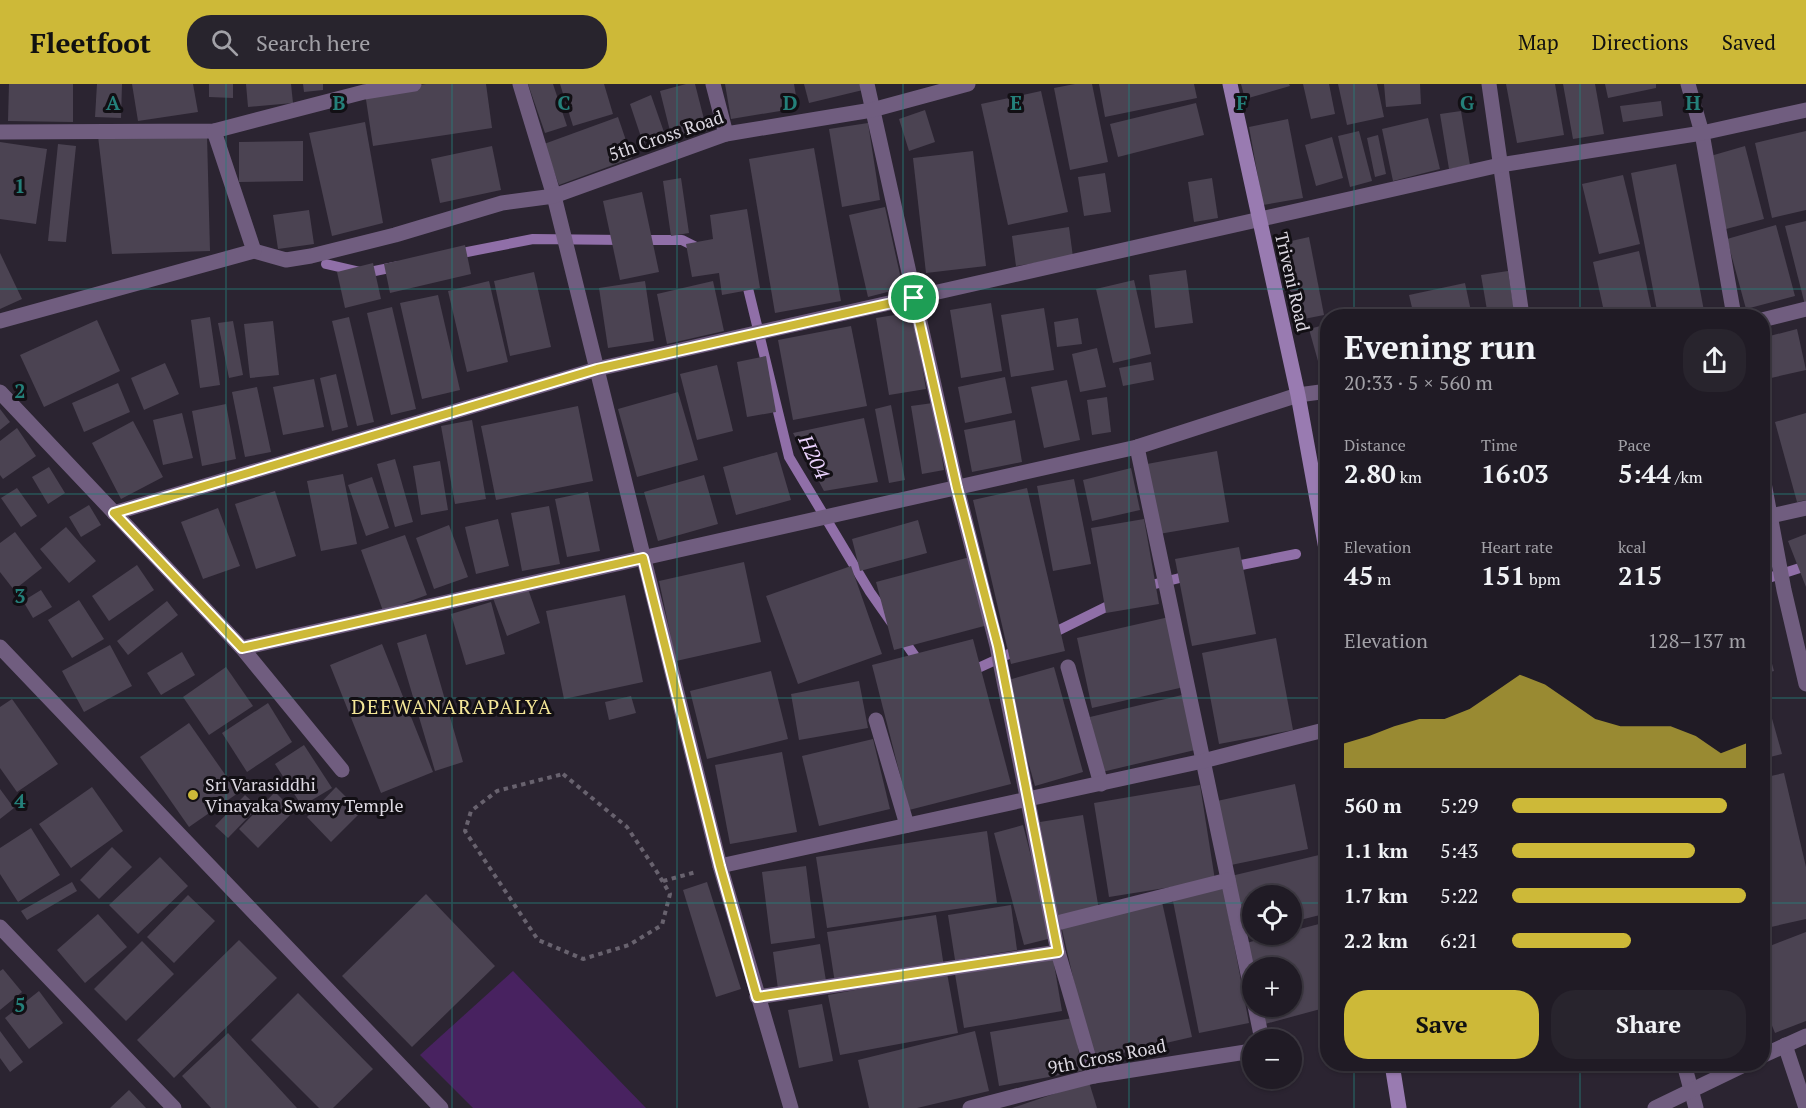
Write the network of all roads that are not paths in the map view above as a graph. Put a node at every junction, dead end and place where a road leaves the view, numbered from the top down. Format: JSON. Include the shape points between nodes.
{"nodes":[{"id":1,"x":414,"y":84,"type":"edge"},
{"id":2,"x":520,"y":84,"type":"edge"},
{"id":3,"x":713,"y":84,"type":"edge"},
{"id":4,"x":867,"y":84,"type":"edge"},
{"id":5,"x":968,"y":84,"type":"edge"},
{"id":6,"x":1230,"y":84,"type":"edge"},
{"id":7,"x":1489,"y":84,"type":"edge"},
{"id":8,"x":1688,"y":84,"type":"edge"},
{"id":9,"x":872,"y":110,"type":"junction"},
{"id":10,"x":1806,"y":110,"type":"edge"},
{"id":11,"x":214,"y":131,"type":"junction"},
{"id":12,"x":0,"y":132,"type":"edge"},
{"id":13,"x":1702,"y":133,"type":"junction"},
{"id":14,"x":726,"y":134,"type":"junction"},
{"id":15,"x":1500,"y":165,"type":"junction"},
{"id":16,"x":554,"y":196,"type":"junction"},
{"id":17,"x":1258,"y":218,"type":"junction"},
{"id":18,"x":254,"y":251,"type":"junction"},
{"id":19,"x":914,"y":298,"type":"junction"},
{"id":20,"x":1521,"y":309,"type":"edge"},
{"id":21,"x":1733,"y":309,"type":"edge"},
{"id":22,"x":1806,"y":309,"type":"edge"},
{"id":23,"x":1770,"y":318,"type":"edge"},
{"id":24,"x":0,"y":321,"type":"edge"},
{"id":25,"x":597,"y":369,"type":"junction"},
{"id":26,"x":0,"y":392,"type":"edge"},
{"id":27,"x":1320,"y":392,"type":"edge"},
{"id":28,"x":1298,"y":395,"type":"junction"},
{"id":29,"x":1137,"y":447,"type":"junction"},
{"id":30,"x":957,"y":488,"type":"junction"},
{"id":31,"x":1806,"y":508,"type":"edge"},
{"id":32,"x":114,"y":513,"type":"junction"},
{"id":33,"x":1320,"y":516,"type":"edge"},
{"id":34,"x":1770,"y":516,"type":"edge"},
{"id":35,"x":1770,"y":527,"type":"edge"},
{"id":36,"x":643,"y":558,"type":"junction"},
{"id":37,"x":0,"y":647,"type":"edge"},
{"id":38,"x":242,"y":648,"type":"junction"},
{"id":39,"x":1068,"y":667,"type":"dead end"},
{"id":40,"x":1806,"y":684,"type":"edge"},
{"id":41,"x":876,"y":720,"type":"dead end"},
{"id":42,"x":1320,"y":731,"type":"edge"},
{"id":43,"x":1203,"y":761,"type":"junction"},
{"id":44,"x":342,"y":770,"type":"dead end"},
{"id":45,"x":1101,"y":784,"type":"junction"},
{"id":46,"x":1028,"y":799,"type":"junction"},
{"id":47,"x":907,"y":825,"type":"junction"},
{"id":48,"x":720,"y":866,"type":"junction"},
{"id":49,"x":1228,"y":880,"type":"junction"},
{"id":50,"x":1053,"y":924,"type":"junction"},
{"id":51,"x":0,"y":927,"type":"edge"},
{"id":52,"x":1058,"y":952,"type":"junction"},
{"id":53,"x":1244,"y":957,"type":"edge"},
{"id":54,"x":757,"y":997,"type":"junction"},
{"id":55,"x":1806,"y":1036,"type":"edge"},
{"id":56,"x":1785,"y":1045,"type":"junction"},
{"id":57,"x":1770,"y":1052,"type":"edge"},
{"id":58,"x":1242,"y":1053,"type":"edge"},
{"id":59,"x":1393,"y":1071,"type":"edge"},
{"id":60,"x":1686,"y":1071,"type":"edge"},
{"id":61,"x":1731,"y":1071,"type":"edge"},
{"id":62,"x":1094,"y":1076,"type":"junction"},
{"id":63,"x":1691,"y":1090,"type":"junction"},
{"id":64,"x":174,"y":1108,"type":"edge"},
{"id":65,"x":441,"y":1108,"type":"edge"},
{"id":66,"x":791,"y":1108,"type":"edge"},
{"id":67,"x":970,"y":1108,"type":"edge"},
{"id":68,"x":1399,"y":1108,"type":"edge"},
{"id":69,"x":1655,"y":1108,"type":"edge"},
{"id":70,"x":1696,"y":1108,"type":"edge"},
{"id":71,"x":1806,"y":1108,"type":"edge"}],
"edges":[{"from":1,"to":11,"type":"street","via":[[364,92]]},
{"from":2,"to":16,"type":"street"},
{"from":3,"to":14,"type":"street"},
{"from":4,"to":9,"type":"street"},
{"from":5,"to":9,"type":"street","name":"5th Cross Road"},
{"from":6,"to":17,"type":"street","name":"Triveni Road"},
{"from":7,"to":15,"type":"street"},
{"from":8,"to":13,"type":"street"},
{"from":9,"to":14,"type":"street","name":"5th Cross Road"},
{"from":9,"to":19,"type":"street"},
{"from":10,"to":13,"type":"street"},
{"from":11,"to":12,"type":"street"},
{"from":11,"to":18,"type":"street"},
{"from":13,"to":15,"type":"street"},
{"from":13,"to":21,"type":"street"},
{"from":14,"to":16,"type":"street","name":"5th Cross Road"},
{"from":15,"to":17,"type":"street"},
{"from":15,"to":20,"type":"street"},
{"from":16,"to":18,"type":"street","name":"5th Cross Road","via":[[502,203],[311,256],[286,260]]},
{"from":16,"to":25,"type":"street"},
{"from":17,"to":19,"type":"street"},
{"from":17,"to":28,"type":"street","name":"Triveni Road"},
{"from":18,"to":24,"type":"street"},
{"from":19,"to":25,"type":"street"},
{"from":19,"to":30,"type":"street"},
{"from":22,"to":23,"type":"street"},
{"from":25,"to":32,"type":"street"},
{"from":25,"to":36,"type":"street"},
{"from":26,"to":32,"type":"street"},
{"from":27,"to":28,"type":"street"},
{"from":28,"to":29,"type":"street"},
{"from":28,"to":33,"type":"street","name":"Triveni Road"},
{"from":29,"to":30,"type":"street"},
{"from":29,"to":43,"type":"street"},
{"from":30,"to":36,"type":"street"},
{"from":30,"to":46,"type":"street","via":[[998,646]]},
{"from":31,"to":34,"type":"street"},
{"from":32,"to":38,"type":"street"},
{"from":35,"to":40,"type":"street"},
{"from":36,"to":38,"type":"street"},
{"from":36,"to":48,"type":"street"},
{"from":37,"to":65,"type":"street"},
{"from":38,"to":44,"type":"street"},
{"from":39,"to":45,"type":"street"},
{"from":41,"to":47,"type":"street"},
{"from":42,"to":43,"type":"street"},
{"from":43,"to":45,"type":"street"},
{"from":43,"to":49,"type":"street"},
{"from":45,"to":46,"type":"street"},
{"from":46,"to":47,"type":"street"},
{"from":46,"to":50,"type":"street"},
{"from":47,"to":48,"type":"street"},
{"from":48,"to":54,"type":"street"},
{"from":49,"to":50,"type":"street"},
{"from":49,"to":53,"type":"street"},
{"from":50,"to":52,"type":"street"},
{"from":51,"to":64,"type":"street"},
{"from":52,"to":54,"type":"street"},
{"from":52,"to":62,"type":"street"},
{"from":54,"to":66,"type":"street"},
{"from":55,"to":56,"type":"street"},
{"from":56,"to":57,"type":"street"},
{"from":56,"to":71,"type":"street"},
{"from":58,"to":62,"type":"street","name":"9th Cross Road"},
{"from":59,"to":68,"type":"street"},
{"from":60,"to":63,"type":"street"},
{"from":61,"to":63,"type":"street"},
{"from":62,"to":67,"type":"street","name":"9th Cross Road"},
{"from":63,"to":69,"type":"street"},
{"from":63,"to":70,"type":"street"}]}
